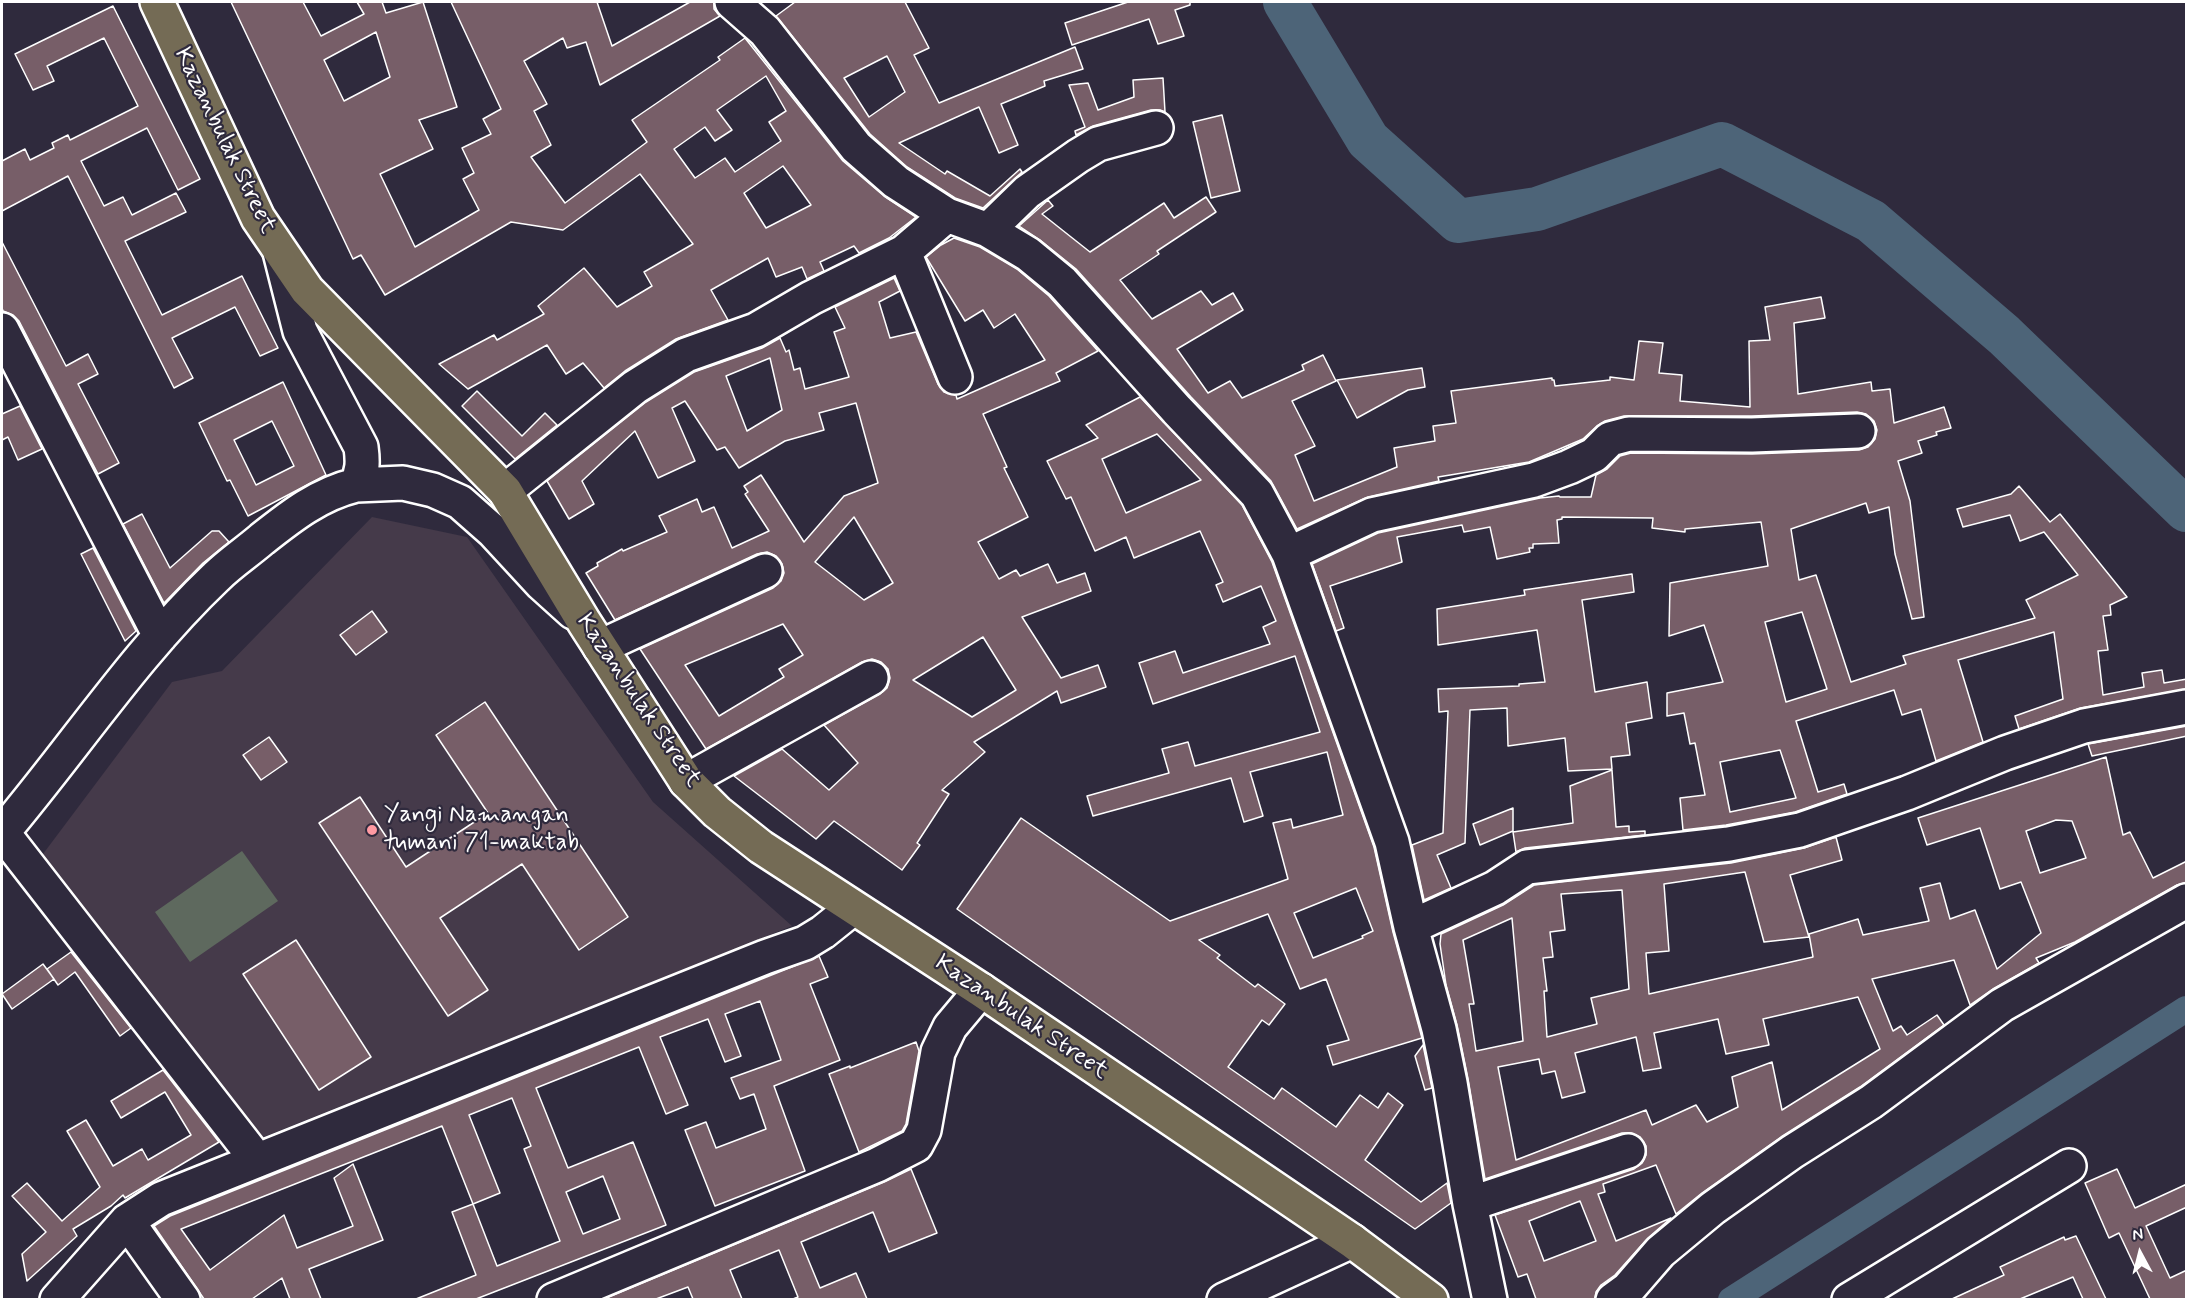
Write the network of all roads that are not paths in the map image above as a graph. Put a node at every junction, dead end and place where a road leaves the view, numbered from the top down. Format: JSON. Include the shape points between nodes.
{"nodes":[{"id":1,"x":157,"y":2,"type":"edge"},
{"id":2,"x":732,"y":2,"type":"edge"},
{"id":3,"x":1156,"y":128,"type":"dead end"},
{"id":4,"x":947,"y":215,"type":"junction"},
{"id":5,"x":988,"y":230,"type":"junction"},
{"id":6,"x":280,"y":252,"type":"junction"},
{"id":7,"x":903,"y":252,"type":"junction"},
{"id":8,"x":2,"y":330,"type":"edge"},
{"id":9,"x":955,"y":377,"type":"dead end"},
{"id":10,"x":1858,"y":431,"type":"dead end"},
{"id":11,"x":356,"y":485,"type":"junction"},
{"id":12,"x":505,"y":491,"type":"junction"},
{"id":13,"x":1289,"y":554,"type":"junction"},
{"id":14,"x":765,"y":571,"type":"dead end"},
{"id":15,"x":592,"y":634,"type":"junction"},
{"id":16,"x":160,"y":636,"type":"junction"},
{"id":17,"x":871,"y":678,"type":"dead end"},
{"id":18,"x":2187,"y":707,"type":"edge"},
{"id":19,"x":686,"y":781,"type":"junction"},
{"id":20,"x":2,"y":832,"type":"edge"},
{"id":21,"x":2187,"y":901,"type":"edge"},
{"id":22,"x":853,"y":908,"type":"junction"},
{"id":23,"x":1411,"y":927,"type":"junction"},
{"id":24,"x":981,"y":990,"type":"junction"},
{"id":25,"x":1628,"y":1151,"type":"dead end"},
{"id":26,"x":257,"y":1160,"type":"junction"},
{"id":27,"x":2069,"y":1166,"type":"dead end"},
{"id":28,"x":1470,"y":1204,"type":"junction"},
{"id":29,"x":127,"y":1221,"type":"junction"},
{"id":30,"x":1352,"y":1241,"type":"junction"},
{"id":31,"x":57,"y":1299,"type":"edge"},
{"id":32,"x":183,"y":1299,"type":"edge"},
{"id":33,"x":555,"y":1299,"type":"edge"},
{"id":34,"x":1224,"y":1299,"type":"edge"},
{"id":35,"x":1431,"y":1299,"type":"edge"},
{"id":36,"x":1490,"y":1299,"type":"edge"},
{"id":37,"x":1613,"y":1299,"type":"edge"},
{"id":38,"x":1849,"y":1299,"type":"edge"}],
"edges":[{"from":1,"to":6,"type":"main road","name":"Kazanbulak Street","via":[[258,218]]},
{"from":2,"to":4,"type":"street","via":[[765,31],[856,147],[896,182]]},
{"from":3,"to":5,"type":"street","via":[[1098,144],[1078,156],[1027,192]]},
{"from":4,"to":5,"type":"street"},
{"from":4,"to":7,"type":"street"},
{"from":5,"to":13,"type":"street","via":[[1028,254],[1062,282],[1257,494]]},
{"from":6,"to":11,"type":"street","via":[[300,332],[361,447],[362,474]]},
{"from":6,"to":12,"type":"main road","name":"Kazanbulak Street","via":[[307,290]]},
{"from":7,"to":9,"type":"street"},
{"from":7,"to":12,"type":"street","via":[[756,330],[687,355],[635,387]]},
{"from":8,"to":16,"type":"street"},
{"from":10,"to":13,"type":"street","via":[[1629,434],[1610,439],[1594,455],[1534,480],[1372,515]]},
{"from":11,"to":15,"type":"street","via":[[403,483],[460,502]]},
{"from":11,"to":16,"type":"street","via":[[315,500],[284,522],[217,576]]},
{"from":12,"to":15,"type":"main road","name":"Kazanbulak Street"},
{"from":13,"to":23,"type":"street","via":[[1392,842]]},
{"from":14,"to":15,"type":"street"},
{"from":15,"to":19,"type":"main road","name":"Kazanbulak Street"},
{"from":16,"to":20,"type":"street"},
{"from":17,"to":19,"type":"street"},
{"from":18,"to":23,"type":"street","via":[[2084,726],[1800,830],[1729,844],[1527,867],[1495,888]]},
{"from":19,"to":22,"type":"main road","name":"Kazanbulak Street","via":[[761,847]]},
{"from":20,"to":26,"type":"street"},
{"from":21,"to":37,"type":"street","via":[[2002,1005],[1871,1102],[1713,1208],[1660,1252],[1628,1289]]},
{"from":22,"to":24,"type":"main road","name":"Kazanbulak Street"},
{"from":22,"to":26,"type":"street","via":[[806,943]]},
{"from":23,"to":28,"type":"street","via":[[1439,1029]]},
{"from":24,"to":30,"type":"main road","name":"Kazanbulak Street"},
{"from":24,"to":33,"type":"street","via":[[950,1027],[938,1052],[924,1130],[916,1145],[878,1166]]},
{"from":25,"to":28,"type":"street"},
{"from":26,"to":29,"type":"street","via":[[161,1198]]},
{"from":27,"to":38,"type":"street"},
{"from":28,"to":36,"type":"street"},
{"from":29,"to":31,"type":"street"},
{"from":29,"to":32,"type":"street"},
{"from":30,"to":34,"type":"street"},
{"from":30,"to":35,"type":"main road","name":"Kazanbulak Street"}]}
